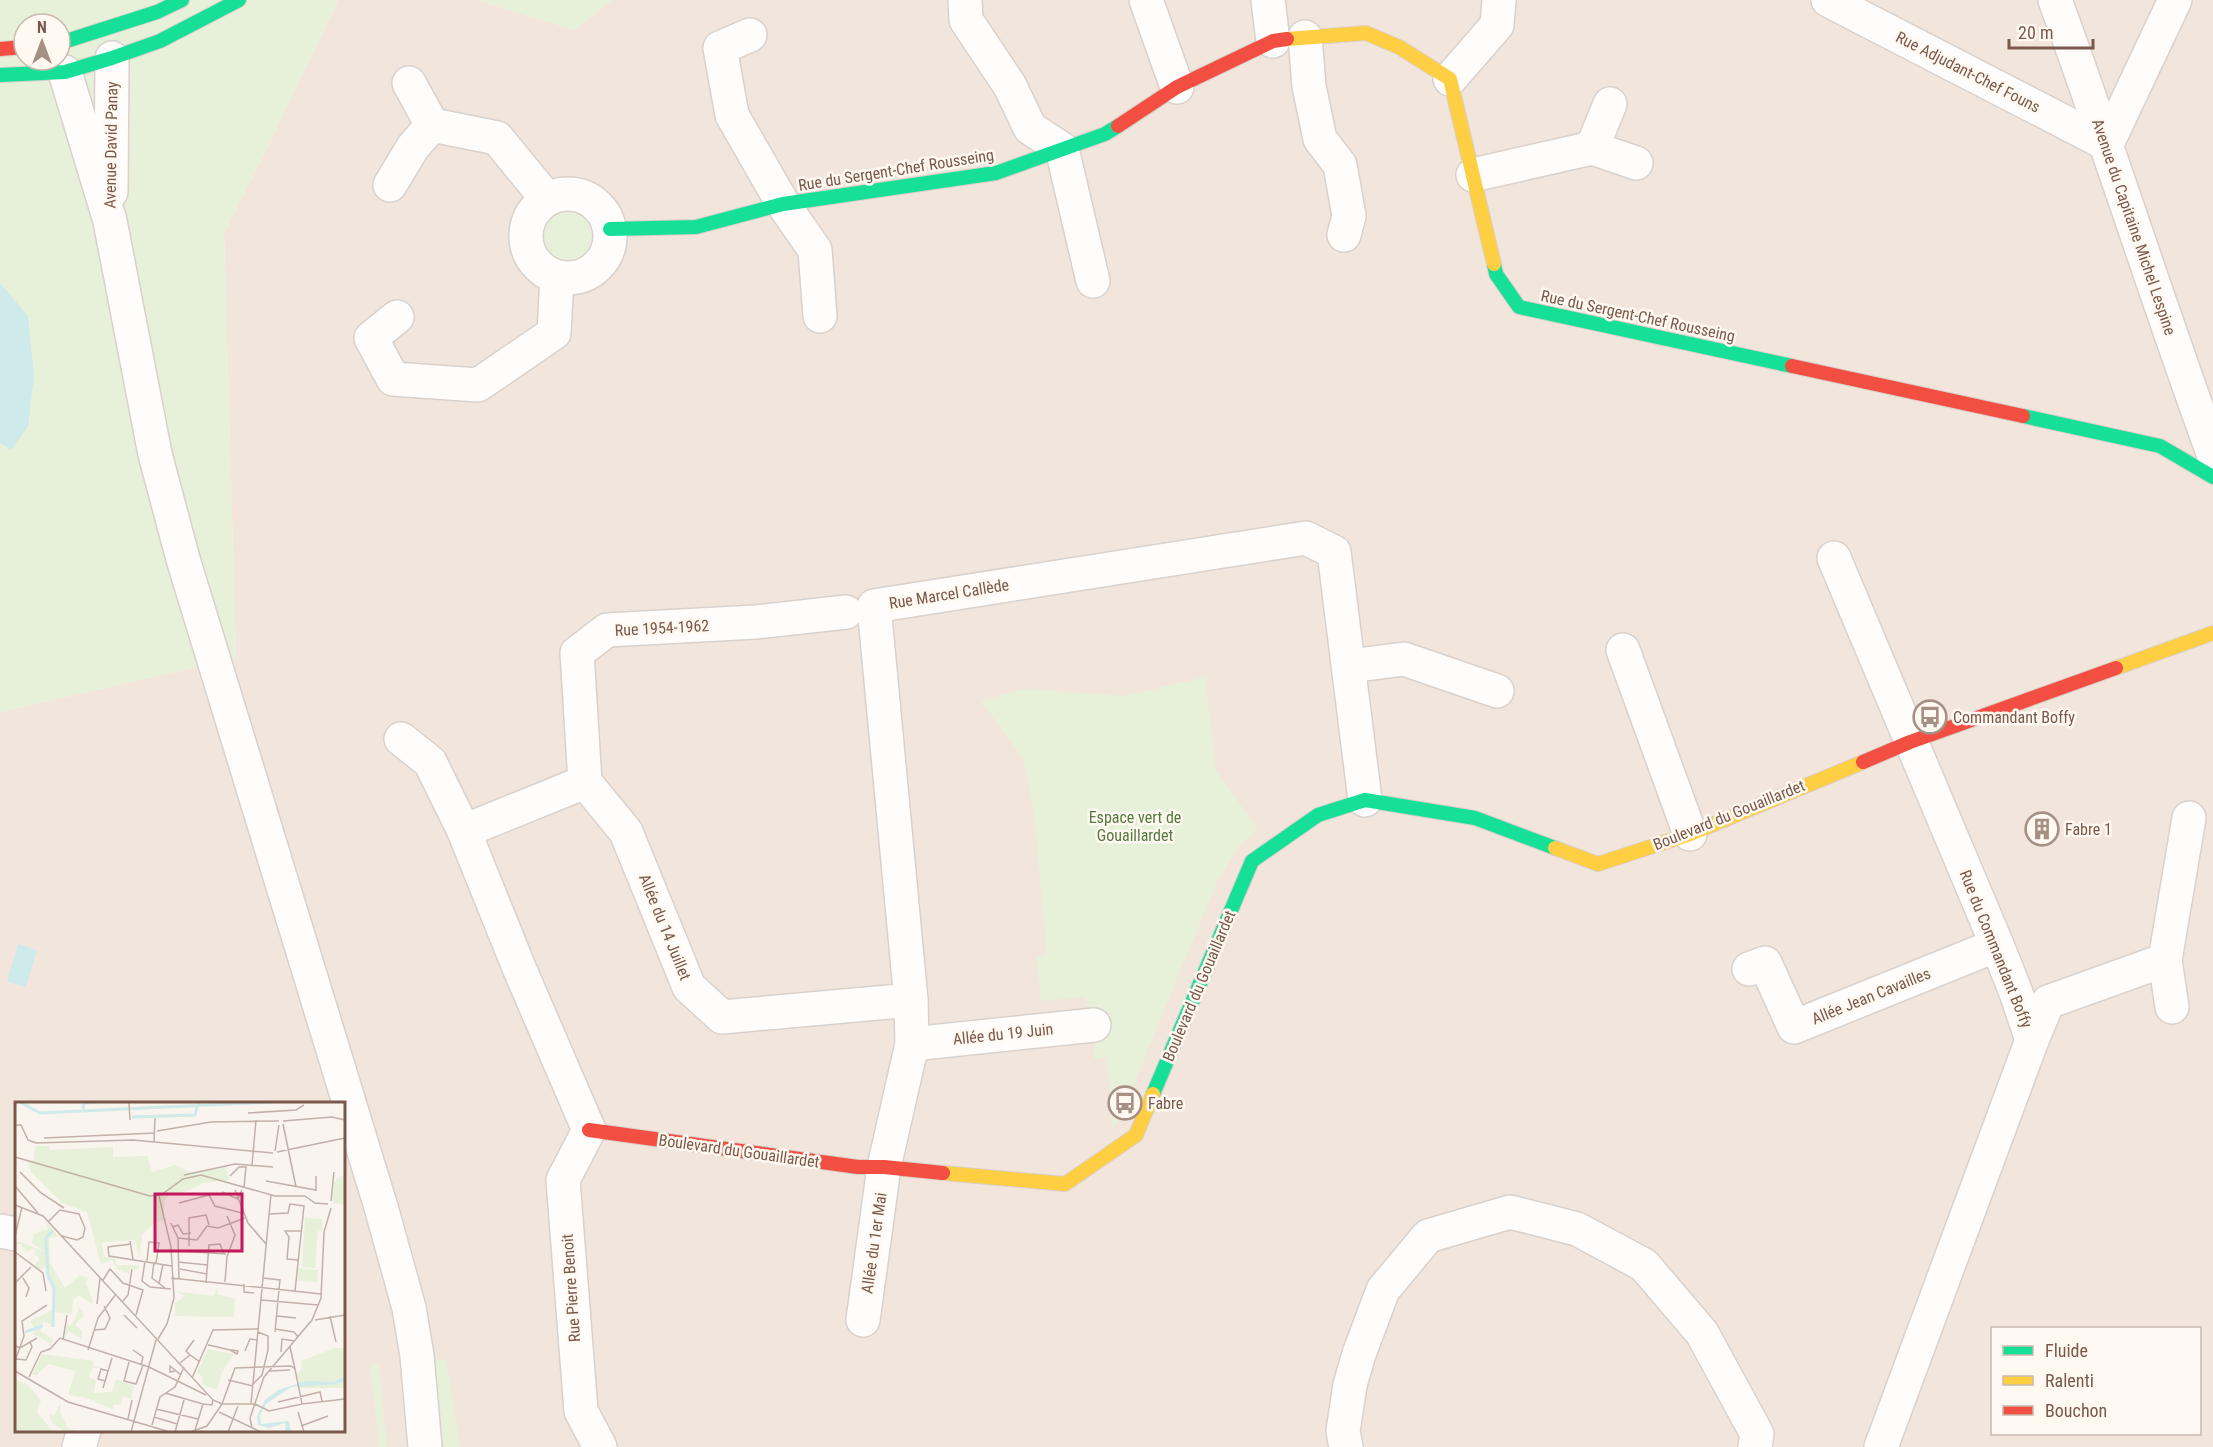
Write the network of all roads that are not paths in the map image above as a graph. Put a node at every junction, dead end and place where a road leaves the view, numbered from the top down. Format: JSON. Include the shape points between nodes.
{"nodes":[{"id":1,"x":182,"y":0,"type":"edge"},
{"id":2,"x":239,"y":0,"type":"edge"},
{"id":3,"x":965,"y":0,"type":"edge"},
{"id":4,"x":1146,"y":0,"type":"edge"},
{"id":5,"x":1268,"y":0,"type":"edge"},
{"id":6,"x":1499,"y":0,"type":"edge"},
{"id":7,"x":1828,"y":0,"type":"edge"},
{"id":8,"x":2055,"y":0,"type":"edge"},
{"id":9,"x":2175,"y":0,"type":"edge"},
{"id":10,"x":157,"y":12,"type":"junction"},
{"id":11,"x":140,"y":33,"type":"dead end"},
{"id":12,"x":750,"y":35,"type":"dead end"},
{"id":13,"x":1305,"y":37,"type":"junction"},
{"id":14,"x":1273,"y":41,"type":"junction"},
{"id":15,"x":105,"y":45,"type":"junction"},
{"id":16,"x":72,"y":55,"type":"edge"},
{"id":17,"x":72,"y":55,"type":"edge"},
{"id":18,"x":72,"y":72,"type":"edge"},
{"id":19,"x":1450,"y":79,"type":"junction"},
{"id":20,"x":410,"y":83,"type":"dead end"},
{"id":21,"x":1178,"y":87,"type":"junction"},
{"id":22,"x":1610,"y":104,"type":"dead end"},
{"id":23,"x":432,"y":125,"type":"junction"},
{"id":24,"x":2108,"y":144,"type":"junction"},
{"id":25,"x":1062,"y":148,"type":"junction"},
{"id":26,"x":1592,"y":148,"type":"junction"},
{"id":27,"x":1636,"y":162,"type":"dead end"},
{"id":28,"x":1473,"y":175,"type":"junction"},
{"id":29,"x":390,"y":185,"type":"dead end"},
{"id":30,"x":547,"y":199,"type":"junction"},
{"id":31,"x":783,"y":204,"type":"junction"},
{"id":32,"x":110,"y":221,"type":"junction"},
{"id":33,"x":610,"y":229,"type":"junction"},
{"id":34,"x":1344,"y":235,"type":"dead end"},
{"id":35,"x":557,"y":277,"type":"junction"},
{"id":36,"x":1093,"y":280,"type":"dead end"},
{"id":37,"x":820,"y":316,"type":"dead end"},
{"id":38,"x":397,"y":317,"type":"dead end"},
{"id":39,"x":2213,"y":453,"type":"edge"},
{"id":40,"x":2213,"y":477,"type":"edge"},
{"id":41,"x":1834,"y":558,"type":"dead end"},
{"id":42,"x":846,"y":612,"type":"dead end"},
{"id":43,"x":2213,"y":633,"type":"edge"},
{"id":44,"x":1623,"y":651,"type":"dead end"},
{"id":45,"x":1350,"y":666,"type":"junction"},
{"id":46,"x":1497,"y":691,"type":"dead end"},
{"id":47,"x":401,"y":739,"type":"dead end"},
{"id":48,"x":1910,"y":742,"type":"junction"},
{"id":49,"x":585,"y":782,"type":"junction"},
{"id":50,"x":1365,"y":800,"type":"junction"},
{"id":51,"x":2189,"y":818,"type":"dead end"},
{"id":52,"x":464,"y":831,"type":"junction"},
{"id":53,"x":1689,"y":834,"type":"junction"},
{"id":54,"x":1997,"y":945,"type":"junction"},
{"id":55,"x":2165,"y":960,"type":"junction"},
{"id":56,"x":1749,"y":969,"type":"dead end"},
{"id":57,"x":911,"y":1000,"type":"junction"},
{"id":58,"x":2172,"y":1007,"type":"dead end"},
{"id":59,"x":1094,"y":1025,"type":"dead end"},
{"id":60,"x":2032,"y":1040,"type":"junction"},
{"id":61,"x":912,"y":1044,"type":"junction"},
{"id":62,"x":589,"y":1130,"type":"junction"},
{"id":63,"x":884,"y":1167,"type":"junction"},
{"id":64,"x":0,"y":1231,"type":"edge"},
{"id":65,"x":15,"y":1234,"type":"edge"},
{"id":66,"x":863,"y":1320,"type":"dead end"},
{"id":67,"x":84,"y":1432,"type":"edge"},
{"id":68,"x":607,"y":1446,"type":"edge"},
{"id":69,"x":79,"y":1447,"type":"edge"},
{"id":70,"x":425,"y":1447,"type":"edge"},
{"id":71,"x":1346,"y":1447,"type":"edge"},
{"id":72,"x":1755,"y":1447,"type":"edge"},
{"id":73,"x":1881,"y":1447,"type":"edge"}],
"edges":[{"from":1,"to":10,"type":"street"},
{"from":2,"to":15,"type":"street","via":[[160,41]]},
{"from":3,"to":25,"type":"street","via":[[966,20],[1010,86],[1030,128]]},
{"from":4,"to":21,"type":"street"},
{"from":5,"to":14,"type":"street"},
{"from":6,"to":19,"type":"street","via":[[1497,25]]},
{"from":7,"to":24,"type":"street","name":"Rue Adjudant-Chef Founs"},
{"from":8,"to":24,"type":"street","name":"Avenue du Capitaine Michel Lespine"},
{"from":9,"to":24,"type":"street"},
{"from":10,"to":11,"type":"street"},
{"from":10,"to":15,"type":"street"},
{"from":12,"to":31,"type":"street","via":[[720,48],[732,115]]},
{"from":13,"to":14,"type":"street","name":"Rue du Sergent-Chef Rousseing"},
{"from":13,"to":19,"type":"street","name":"Rue du Sergent-Chef Rousseing","via":[[1366,33],[1399,47]]},
{"from":13,"to":34,"type":"street","via":[[1309,87],[1320,139],[1340,165],[1349,216]]},
{"from":14,"to":21,"type":"street","name":"Rue du Sergent-Chef Rousseing"},
{"from":15,"to":16,"type":"street"},
{"from":15,"to":17,"type":"street"},
{"from":15,"to":32,"type":"street","name":"Avenue David Panay","via":[[112,138]]},
{"from":18,"to":32,"type":"street","name":"Avenue David Panay"},
{"from":19,"to":28,"type":"street","name":"Rue du Sergent-Chef Rousseing"},
{"from":20,"to":23,"type":"street"},
{"from":21,"to":25,"type":"street","name":"Rue du Sergent-Chef Rousseing","via":[[1105,134]]},
{"from":22,"to":26,"type":"street"},
{"from":23,"to":29,"type":"street"},
{"from":23,"to":30,"type":"street","via":[[497,138]]},
{"from":24,"to":39,"type":"street","name":"Avenue du Capitaine Michel Lespine"},
{"from":25,"to":31,"type":"street","name":"Rue du Sergent-Chef Rousseing","via":[[996,173]]},
{"from":25,"to":36,"type":"street"},
{"from":26,"to":27,"type":"street"},
{"from":26,"to":28,"type":"street"},
{"from":28,"to":40,"type":"street","name":"Rue du Sergent-Chef Rousseing","via":[[1496,274],[1519,307],[2160,446]]},
{"from":30,"to":33,"type":"street","via":[[569,194],[591,200],[604,214]]},
{"from":30,"to":35,"type":"street","via":[[530,217],[525,233],[537,266]]},
{"from":31,"to":33,"type":"street","name":"Rue du Sergent-Chef Rousseing","via":[[696,227]]},
{"from":31,"to":37,"type":"street","via":[[815,250]]},
{"from":32,"to":70,"type":"street","via":[[155,454],[183,559],[410,1308]]},
{"from":33,"to":35,"type":"street","via":[[608,252],[600,265],[578,277]]},
{"from":35,"to":38,"type":"street","via":[[555,333],[478,385],[393,379],[371,338]]},
{"from":41,"to":48,"type":"street","name":"Rue du Commandant Boffy"},
{"from":42,"to":49,"type":"street","name":"Rue 1954-1962","via":[[756,622],[607,630],[577,653]]},
{"from":43,"to":48,"type":"street","name":"Boulevard du Gouaillardet"},
{"from":44,"to":53,"type":"street"},
{"from":45,"to":46,"type":"street","via":[[1404,659]]},
{"from":45,"to":50,"type":"street","name":"Rue Marcel Callède"},
{"from":45,"to":57,"type":"street","name":"Rue Marcel Callède","via":[[1334,552],[1306,538],[874,606]]},
{"from":47,"to":52,"type":"street","via":[[430,762]]},
{"from":48,"to":53,"type":"street","name":"Boulevard du Gouaillardet"},
{"from":48,"to":54,"type":"street","name":"Rue du Commandant Boffy"},
{"from":49,"to":52,"type":"street"},
{"from":49,"to":57,"type":"street","name":"Allée du 14 Juillet","via":[[626,832],[689,987],[722,1017]]},
{"from":50,"to":53,"type":"street","name":"Boulevard du Gouaillardet","via":[[1475,818],[1598,864]]},
{"from":50,"to":63,"type":"street","name":"Boulevard du Gouaillardet","via":[[1318,815],[1252,861],[1136,1135],[1065,1184]]},
{"from":51,"to":55,"type":"street"},
{"from":52,"to":62,"type":"street"},
{"from":54,"to":56,"type":"street","name":"Allée Jean Cavailles","via":[[1794,1027],[1765,963]]},
{"from":54,"to":60,"type":"street","name":"Rue du Commandant Boffy"},
{"from":55,"to":58,"type":"street"},
{"from":55,"to":60,"type":"street","via":[[2048,1002]]},
{"from":57,"to":61,"type":"street","name":"Rue Marcel Callède"},
{"from":59,"to":61,"type":"street","name":"Allée du 19 Juin"},
{"from":60,"to":73,"type":"street","name":"Rue du Commandant Boffy"},
{"from":61,"to":63,"type":"street","name":"Rue Marcel Callède"},
{"from":62,"to":63,"type":"street","name":"Boulevard du Gouaillardet","via":[[858,1167]]},
{"from":62,"to":68,"type":"street","name":"Rue Pierre Benoit","via":[[563,1180],[581,1411]]},
{"from":63,"to":66,"type":"street","name":"Allée du 1er Mai"},
{"from":64,"to":65,"type":"street"},
{"from":67,"to":69,"type":"street"},
{"from":71,"to":72,"type":"street","via":[[1343,1431],[1350,1385],[1383,1290],[1428,1236],[1510,1212],[1577,1229],[1644,1265],[1702,1333],[1757,1434]]}]}
